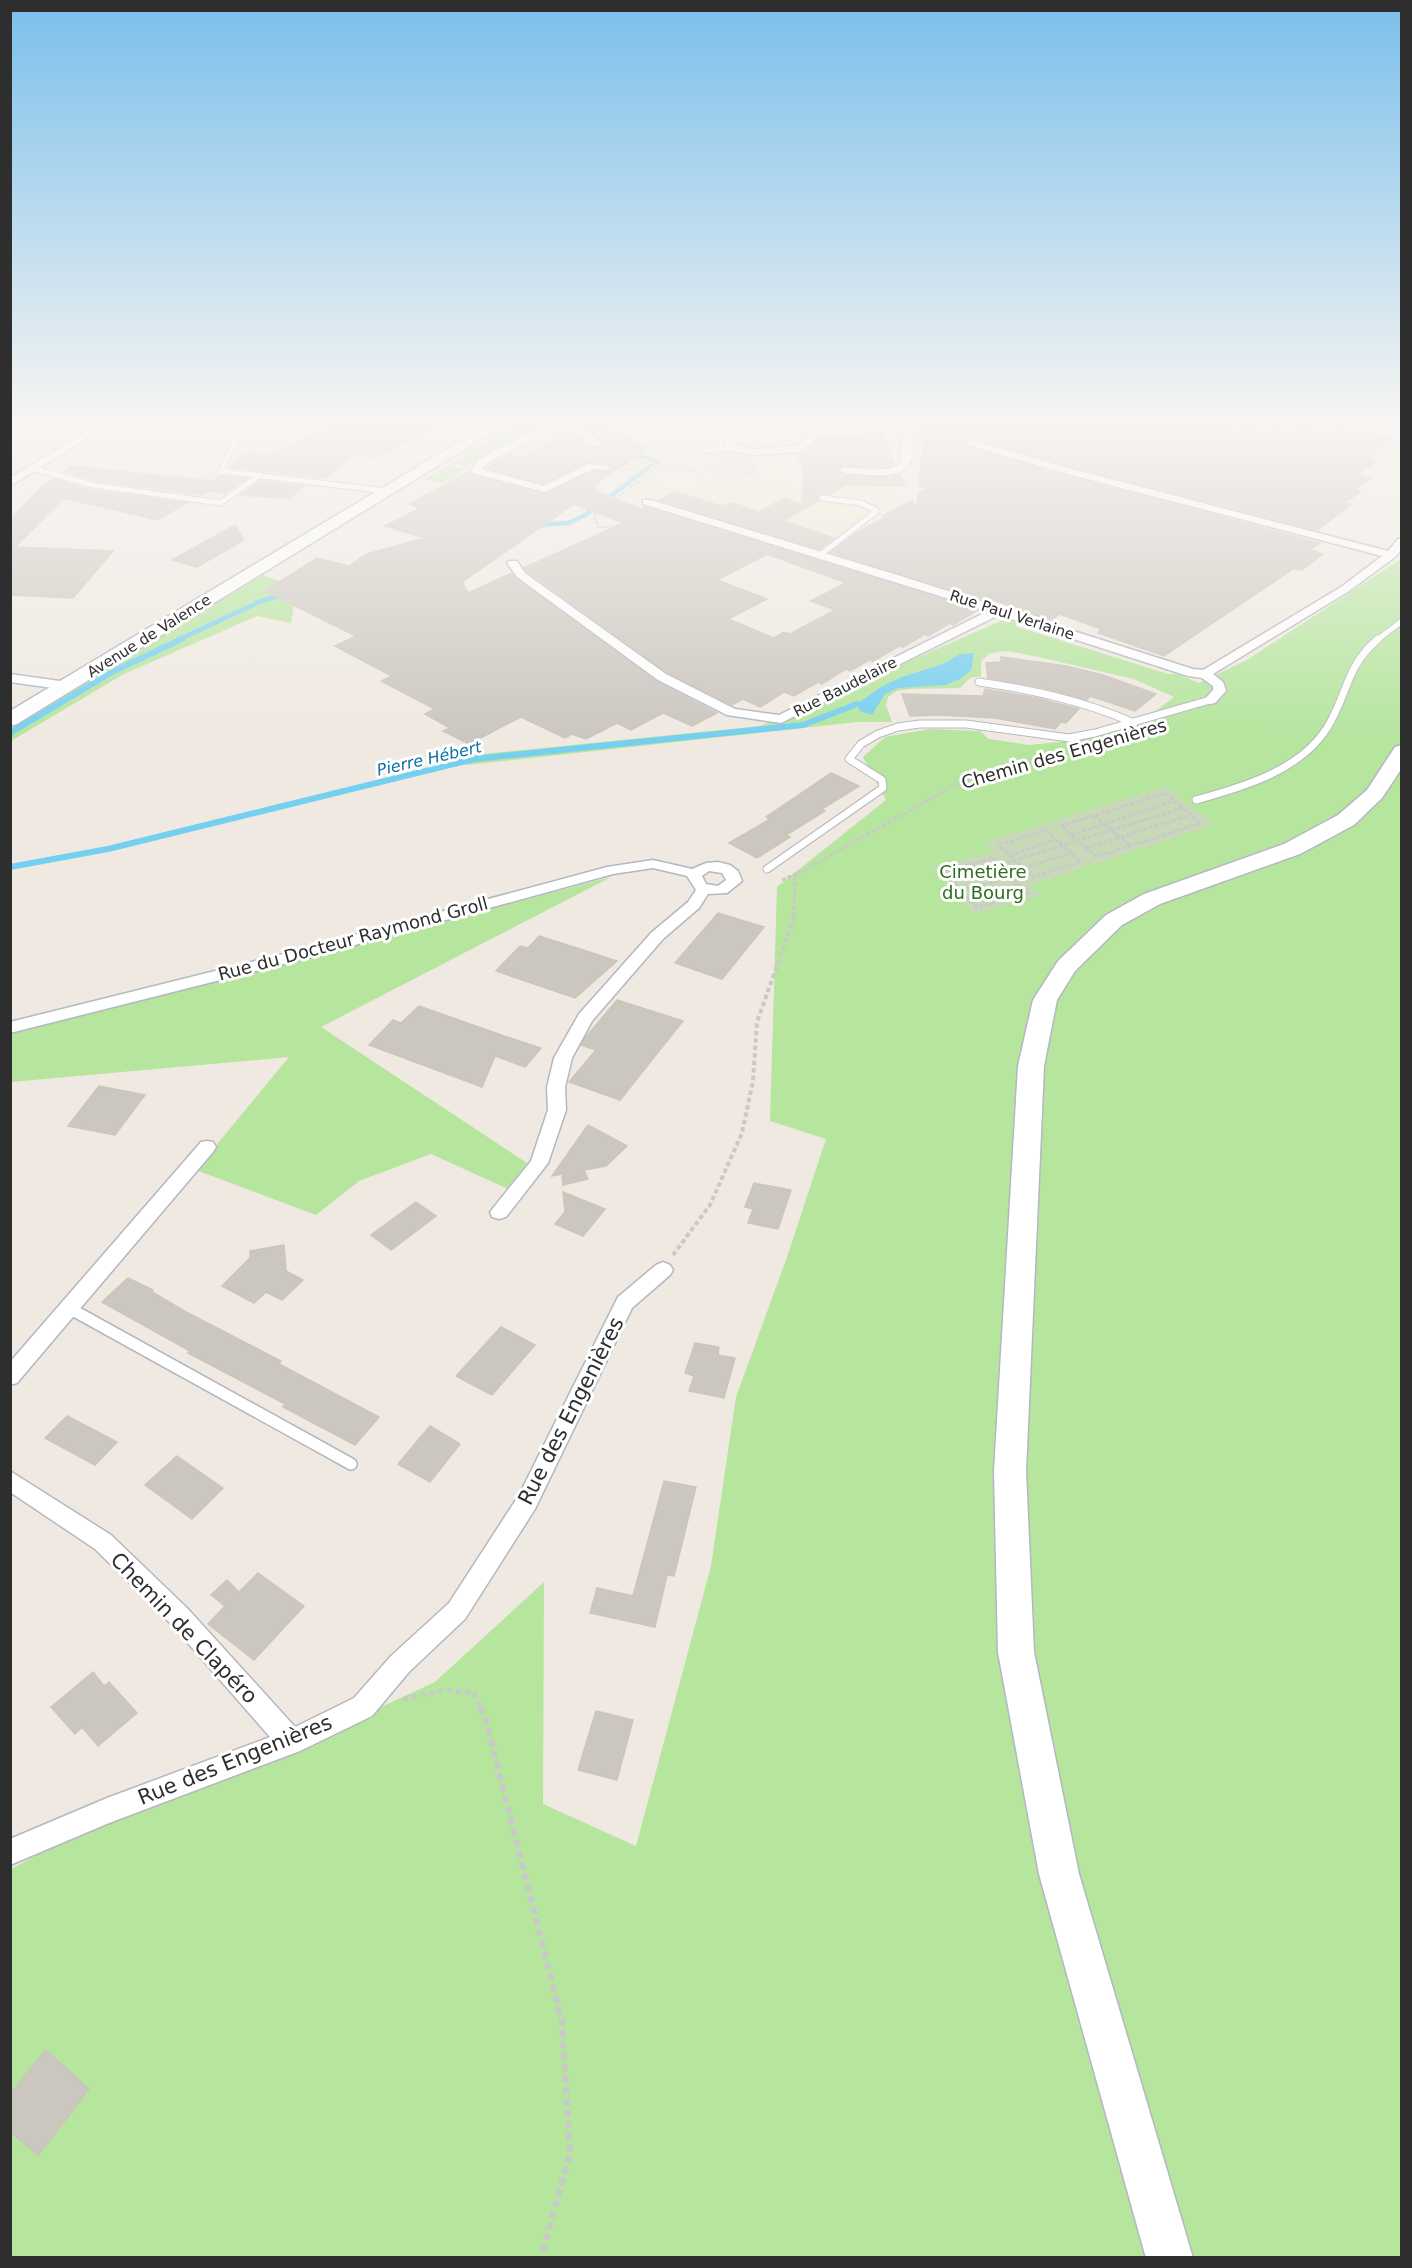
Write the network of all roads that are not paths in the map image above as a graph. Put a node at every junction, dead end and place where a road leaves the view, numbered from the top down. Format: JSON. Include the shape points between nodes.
{"nodes":[{"id":1,"x":326,"y":528,"type":"edge"},
{"id":2,"x":731,"y":528,"type":"edge"},
{"id":3,"x":855,"y":528,"type":"edge"},
{"id":4,"x":1287,"y":528,"type":"edge"},
{"id":5,"x":1401,"y":541,"type":"edge"},
{"id":6,"x":820,"y":555,"type":"junction"},
{"id":7,"x":1392,"y":555,"type":"junction"},
{"id":8,"x":513,"y":563,"type":"dead end"},
{"id":9,"x":998,"y":611,"type":"junction"},
{"id":10,"x":1401,"y":621,"type":"edge"},
{"id":11,"x":1205,"y":674,"type":"junction"},
{"id":12,"x":10,"y":678,"type":"edge"},
{"id":13,"x":979,"y":682,"type":"dead end"},
{"id":14,"x":67,"y":686,"type":"junction"},
{"id":15,"x":1210,"y":700,"type":"joint"},
{"id":16,"x":10,"y":720,"type":"edge"},
{"id":17,"x":1134,"y":723,"type":"junction"},
{"id":18,"x":1401,"y":751,"type":"edge"},
{"id":19,"x":1196,"y":800,"type":"road end"},
{"id":20,"x":767,"y":869,"type":"dead end"},
{"id":21,"x":10,"y":1028,"type":"edge"},
{"id":22,"x":207,"y":1147,"type":"dead end"},
{"id":23,"x":499,"y":1212,"type":"dead end"},
{"id":24,"x":663,"y":1270,"type":"road end"},
{"id":25,"x":69,"y":1308,"type":"junction"},
{"id":26,"x":10,"y":1377,"type":"edge"},
{"id":27,"x":351,"y":1464,"type":"dead end"},
{"id":28,"x":10,"y":1480,"type":"edge"},
{"id":29,"x":291,"y":1742,"type":"junction"},
{"id":30,"x":10,"y":1852,"type":"edge"},
{"id":31,"x":1170,"y":2258,"type":"edge"}],
"edges":[{"from":1,"to":14,"type":"main road","name":"Avenue de Valence"},
{"from":2,"to":6,"type":"street","name":"Rue Paul Verlaine"},
{"from":3,"to":6,"type":"lane"},
{"from":4,"to":7,"type":"street"},
{"from":5,"to":7,"type":"street"},
{"from":6,"to":9,"type":"street","name":"Rue Paul Verlaine"},
{"from":7,"to":11,"type":"street","via":[[1345,589]]},
{"from":8,"to":9,"type":"street","name":"Rue Baudelaire","via":[[521,575],[662,677],[732,712],[781,719]]},
{"from":9,"to":11,"type":"street","name":"Rue Paul Verlaine"},
{"from":10,"to":19,"type":"lane","via":[[1370,645],[1350,672],[1327,727],[1291,762],[1243,787]]},
{"from":11,"to":15,"type":"street","via":[[1219,685],[1220,691]]},
{"from":12,"to":14,"type":"street"},
{"from":13,"to":17,"type":"lane","via":[[1041,691],[1097,706]]},
{"from":14,"to":16,"type":"main road","name":"Avenue de Valence"},
{"from":15,"to":17,"type":"lane"},
{"from":17,"to":20,"type":"lane","via":[[1077,737],[1052,738],[1007,728],[945,723],[904,726],[870,737],[849,759],[882,780],[883,788]]},
{"from":18,"to":31,"type":"main road","via":[[1375,794],[1346,820],[1292,849],[1152,899],[1114,920],[1066,966],[1045,1000],[1031,1066],[1010,1471],[1016,1653],[1059,1874]]},
{"from":21,"to":23,"type":"street","name":"Rue du Docteur Raymond Groll","via":[[612,870],[653,864],[700,881],[694,905],[657,936],[585,1018],[563,1058],[556,1087],[557,1110],[539,1163]]},
{"from":22,"to":25,"type":"street"},
{"from":24,"to":29,"type":"street","name":"Rue des Engenières","via":[[625,1303],[527,1502],[457,1611],[399,1664],[363,1707]]},
{"from":25,"to":26,"type":"street"},
{"from":25,"to":27,"type":"lane"},
{"from":28,"to":29,"type":"street","name":"Chemin de Clapéro","via":[[102,1542],[180,1617]]},
{"from":29,"to":30,"type":"street","name":"Rue des Engenières","via":[[106,1811]]}]}
